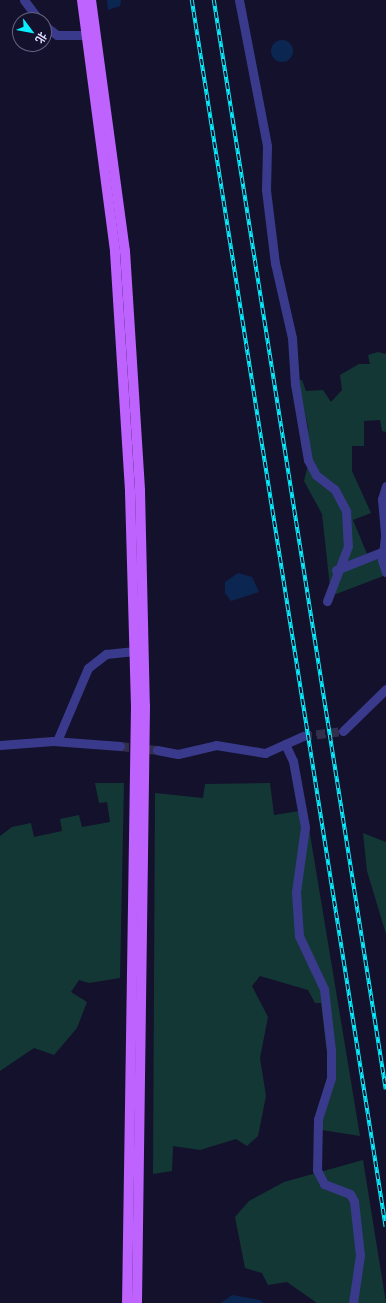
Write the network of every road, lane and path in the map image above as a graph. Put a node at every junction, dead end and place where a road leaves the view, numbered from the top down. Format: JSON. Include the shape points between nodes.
{"nodes":[{"id":1,"x":24,"y":0,"type":"edge"},
{"id":2,"x":82,"y":0,"type":"edge"},
{"id":3,"x":91,"y":0,"type":"edge"},
{"id":4,"x":239,"y":0,"type":"edge"},
{"id":5,"x":33,"y":12,"type":"edge"},
{"id":6,"x":52,"y":31,"type":"edge"},
{"id":7,"x":87,"y":35,"type":"junction"},
{"id":8,"x":386,"y":486,"type":"edge"},
{"id":9,"x":384,"y":551,"type":"junction"},
{"id":10,"x":336,"y":570,"type":"junction"},
{"id":11,"x":386,"y":572,"type":"edge"},
{"id":12,"x":327,"y":601,"type":"dead end"},
{"id":13,"x":135,"y":651,"type":"junction"},
{"id":14,"x":386,"y":689,"type":"edge"},
{"id":15,"x":343,"y":731,"type":"tunnel mouth"},
{"id":16,"x":303,"y":736,"type":"tunnel mouth"},
{"id":17,"x":57,"y":741,"type":"junction"},
{"id":18,"x":285,"y":744,"type":"junction"},
{"id":19,"x":0,"y":745,"type":"edge"},
{"id":20,"x":120,"y":746,"type":"tunnel mouth"},
{"id":21,"x":157,"y":750,"type":"tunnel mouth"},
{"id":22,"x":127,"y":1303,"type":"edge"},
{"id":23,"x":137,"y":1303,"type":"edge"},
{"id":24,"x":353,"y":1303,"type":"edge"}],
"edges":[{"from":1,"to":5,"type":"street"},
{"from":2,"to":7,"type":"main road"},
{"from":3,"to":23,"type":"main road","via":[[124,244],[140,491],[145,713]]},
{"from":4,"to":10,"type":"street","via":[[267,146],[266,190],[275,263],[292,338],[295,384],[308,460],[314,472],[334,490],[346,511],[348,546]]},
{"from":6,"to":7,"type":"street","via":[[58,35]]},
{"from":7,"to":13,"type":"main road","via":[[103,138],[121,317]]},
{"from":8,"to":9,"type":"street","via":[[382,498]]},
{"from":9,"to":10,"type":"street"},
{"from":9,"to":11,"type":"street"},
{"from":10,"to":12,"type":"street"},
{"from":13,"to":17,"type":"street","via":[[106,654],[88,668]]},
{"from":13,"to":22,"type":"main road"},
{"from":14,"to":15,"type":"street"},
{"from":16,"to":18,"type":"street"},
{"from":17,"to":19,"type":"street"},
{"from":17,"to":20,"type":"street"},
{"from":18,"to":21,"type":"street","via":[[265,753],[216,745],[178,754]]},
{"from":18,"to":24,"type":"street","via":[[292,761],[306,838],[296,892],[298,936],[324,989],[331,1050],[330,1078],[318,1119],[317,1170],[324,1184],[350,1194],[354,1201],[360,1255]]}]}
